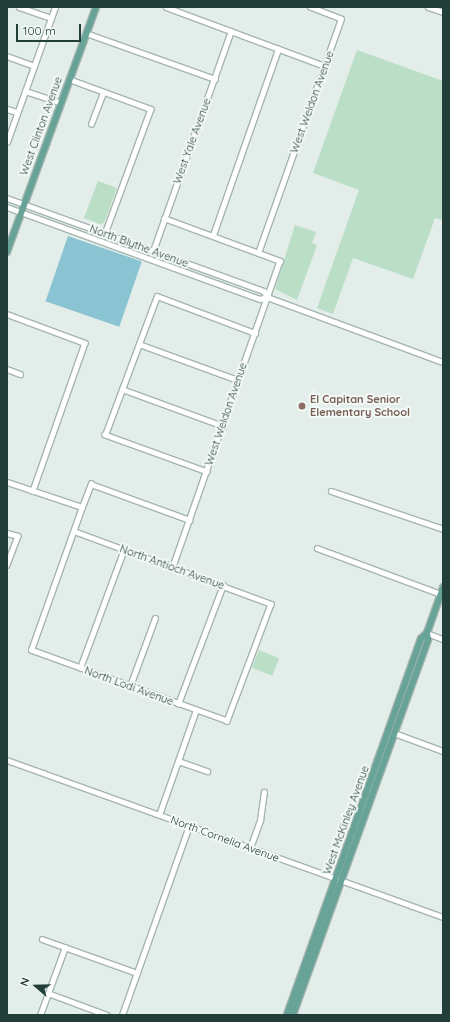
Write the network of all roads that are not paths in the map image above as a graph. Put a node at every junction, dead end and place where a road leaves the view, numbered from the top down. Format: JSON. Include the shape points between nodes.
{"nodes":[{"id":1,"x":19,"y":7,"type":"edge"},
{"id":2,"x":55,"y":7,"type":"edge"},
{"id":3,"x":96,"y":7,"type":"edge"},
{"id":4,"x":166,"y":7,"type":"edge"},
{"id":5,"x":310,"y":7,"type":"edge"},
{"id":6,"x":428,"y":7,"type":"edge"},
{"id":7,"x":443,"y":12,"type":"edge"},
{"id":8,"x":51,"y":18,"type":"junction"},
{"id":9,"x":231,"y":32,"type":"junction"},
{"id":10,"x":86,"y":33,"type":"junction"},
{"id":11,"x":278,"y":49,"type":"junction"},
{"id":12,"x":7,"y":56,"type":"edge"},
{"id":13,"x":34,"y":66,"type":"junction"},
{"id":14,"x":325,"y":66,"type":"junction"},
{"id":15,"x":214,"y":78,"type":"junction"},
{"id":16,"x":69,"y":79,"type":"junction"},
{"id":17,"x":25,"y":91,"type":"junction"},
{"id":18,"x":103,"y":92,"type":"junction"},
{"id":19,"x":60,"y":103,"type":"junction"},
{"id":20,"x":7,"y":109,"type":"edge"},
{"id":21,"x":17,"y":112,"type":"junction"},
{"id":22,"x":91,"y":124,"type":"dead end"},
{"id":23,"x":7,"y":142,"type":"edge"},
{"id":24,"x":7,"y":198,"type":"edge"},
{"id":25,"x":24,"y":204,"type":"junction"},
{"id":26,"x":7,"y":207,"type":"edge"},
{"id":27,"x":21,"y":212,"type":"junction"},
{"id":28,"x":164,"y":218,"type":"junction"},
{"id":29,"x":105,"y":234,"type":"junction"},
{"id":30,"x":213,"y":235,"type":"junction"},
{"id":31,"x":8,"y":244,"type":"edge"},
{"id":32,"x":152,"y":251,"type":"junction"},
{"id":33,"x":7,"y":252,"type":"edge"},
{"id":34,"x":258,"y":253,"type":"junction"},
{"id":35,"x":267,"y":297,"type":"junction"},
{"id":36,"x":7,"y":314,"type":"edge"},
{"id":37,"x":254,"y":332,"type":"junction"},
{"id":38,"x":139,"y":344,"type":"junction"},
{"id":39,"x":443,"y":362,"type":"edge"},
{"id":40,"x":7,"y":369,"type":"edge"},
{"id":41,"x":20,"y":374,"type":"dead end"},
{"id":42,"x":238,"y":380,"type":"junction"},
{"id":43,"x":122,"y":389,"type":"junction"},
{"id":44,"x":222,"y":426,"type":"junction"},
{"id":45,"x":207,"y":472,"type":"junction"},
{"id":46,"x":7,"y":482,"type":"edge"},
{"id":47,"x":33,"y":491,"type":"junction"},
{"id":48,"x":332,"y":491,"type":"dead end"},
{"id":49,"x":82,"y":508,"type":"junction"},
{"id":50,"x":190,"y":520,"type":"junction"},
{"id":51,"x":443,"y":529,"type":"edge"},
{"id":52,"x":74,"y":531,"type":"junction"},
{"id":53,"x":7,"y":533,"type":"edge"},
{"id":54,"x":317,"y":548,"type":"dead end"},
{"id":55,"x":124,"y":549,"type":"junction"},
{"id":56,"x":7,"y":565,"type":"edge"},
{"id":57,"x":172,"y":567,"type":"junction"},
{"id":58,"x":223,"y":585,"type":"junction"},
{"id":59,"x":442,"y":591,"type":"edge"},
{"id":60,"x":154,"y":618,"type":"dead end"},
{"id":61,"x":427,"y":633,"type":"junction"},
{"id":62,"x":443,"y":639,"type":"edge"},
{"id":63,"x":80,"y":668,"type":"junction"},
{"id":64,"x":130,"y":686,"type":"junction"},
{"id":65,"x":178,"y":704,"type":"junction"},
{"id":66,"x":196,"y":710,"type":"junction"},
{"id":67,"x":227,"y":721,"type":"joint"},
{"id":68,"x":394,"y":733,"type":"junction"},
{"id":69,"x":443,"y":751,"type":"edge"},
{"id":70,"x":7,"y":760,"type":"edge"},
{"id":71,"x":178,"y":761,"type":"junction"},
{"id":72,"x":207,"y":771,"type":"dead end"},
{"id":73,"x":264,"y":792,"type":"dead end"},
{"id":74,"x":159,"y":815,"type":"junction"},
{"id":75,"x":190,"y":826,"type":"junction"},
{"id":76,"x":250,"y":848,"type":"junction"},
{"id":77,"x":338,"y":880,"type":"junction"},
{"id":78,"x":443,"y":917,"type":"edge"},
{"id":79,"x":42,"y":939,"type":"dead end"},
{"id":80,"x":65,"y":947,"type":"junction"},
{"id":81,"x":137,"y":973,"type":"junction"},
{"id":82,"x":48,"y":993,"type":"junction"},
{"id":83,"x":40,"y":1015,"type":"edge"},
{"id":84,"x":108,"y":1015,"type":"edge"},
{"id":85,"x":122,"y":1015,"type":"edge"},
{"id":86,"x":287,"y":1015,"type":"edge"},
{"id":87,"x":293,"y":1015,"type":"edge"}],
"edges":[{"from":1,"to":8,"type":"street"},
{"from":2,"to":8,"type":"street"},
{"from":3,"to":10,"type":"main road","name":"West Clinton Avenue"},
{"from":4,"to":9,"type":"street"},
{"from":5,"to":14,"type":"street","name":"West Weldon Avenue","via":[[341,19]]},
{"from":6,"to":7,"type":"street"},
{"from":8,"to":13,"type":"street"},
{"from":9,"to":11,"type":"street"},
{"from":9,"to":15,"type":"street","name":"West Yale Avenue"},
{"from":10,"to":15,"type":"street"},
{"from":10,"to":16,"type":"main road","name":"West Clinton Avenue"},
{"from":11,"to":14,"type":"street"},
{"from":11,"to":30,"type":"street"},
{"from":12,"to":13,"type":"street"},
{"from":13,"to":17,"type":"street"},
{"from":14,"to":34,"type":"street","name":"West Weldon Avenue"},
{"from":15,"to":28,"type":"street","name":"West Yale Avenue"},
{"from":16,"to":18,"type":"street"},
{"from":16,"to":19,"type":"main road","name":"West Clinton Avenue"},
{"from":17,"to":19,"type":"street"},
{"from":17,"to":21,"type":"street"},
{"from":18,"to":22,"type":"street"},
{"from":18,"to":29,"type":"street","via":[[151,109]]},
{"from":19,"to":25,"type":"main road","name":"West Clinton Avenue"},
{"from":20,"to":21,"type":"street"},
{"from":21,"to":23,"type":"street"},
{"from":24,"to":25,"type":"street","name":"North Blythe Avenue"},
{"from":25,"to":27,"type":"main road","name":"West Clinton Avenue"},
{"from":25,"to":29,"type":"street","name":"North Blythe Avenue"},
{"from":26,"to":27,"type":"street","name":"North Blythe Avenue"},
{"from":27,"to":31,"type":"main road","name":"West Clinton Avenue"},
{"from":27,"to":35,"type":"street","name":"North Blythe Avenue","via":[[260,299]]},
{"from":28,"to":30,"type":"street"},
{"from":28,"to":32,"type":"street","name":"West Yale Avenue"},
{"from":29,"to":32,"type":"street","name":"North Blythe Avenue"},
{"from":30,"to":34,"type":"street"},
{"from":31,"to":33,"type":"main road","name":"West Clinton Avenue"},
{"from":32,"to":35,"type":"street","name":"North Blythe Avenue","via":[[264,291]]},
{"from":34,"to":35,"type":"street","name":"West Weldon Avenue","via":[[280,261]]},
{"from":35,"to":37,"type":"street","name":"West Weldon Avenue"},
{"from":35,"to":39,"type":"street","name":"North Blythe Avenue"},
{"from":36,"to":47,"type":"street","via":[[85,343]]},
{"from":37,"to":38,"type":"street","via":[[157,296]]},
{"from":37,"to":42,"type":"street","name":"West Weldon Avenue"},
{"from":38,"to":42,"type":"street"},
{"from":38,"to":43,"type":"street"},
{"from":40,"to":41,"type":"street"},
{"from":42,"to":44,"type":"street","name":"West Weldon Avenue"},
{"from":43,"to":44,"type":"street"},
{"from":43,"to":45,"type":"street","via":[[105,434]]},
{"from":44,"to":45,"type":"street","name":"West Weldon Avenue"},
{"from":45,"to":50,"type":"street","name":"West Weldon Avenue"},
{"from":46,"to":47,"type":"street"},
{"from":47,"to":49,"type":"street"},
{"from":48,"to":51,"type":"street"},
{"from":49,"to":50,"type":"street","via":[[91,484]]},
{"from":49,"to":52,"type":"street"},
{"from":50,"to":57,"type":"street","name":"West Weldon Avenue"},
{"from":52,"to":55,"type":"street","name":"North Antioch Avenue"},
{"from":52,"to":63,"type":"street","name":"North Lodi Avenue","via":[[31,650]]},
{"from":53,"to":56,"type":"street","via":[[18,536]]},
{"from":54,"to":59,"type":"street"},
{"from":55,"to":57,"type":"street","name":"North Antioch Avenue"},
{"from":55,"to":63,"type":"street"},
{"from":57,"to":58,"type":"street","name":"North Antioch Avenue"},
{"from":58,"to":65,"type":"street"},
{"from":58,"to":67,"type":"street","name":"North Antioch Avenue","via":[[270,604]]},
{"from":59,"to":61,"type":"main road","name":"West McKinley Avenue"},
{"from":60,"to":64,"type":"street"},
{"from":61,"to":62,"type":"street"},
{"from":61,"to":68,"type":"main road","name":"West McKinley Avenue","via":[[428,640]]},
{"from":61,"to":77,"type":"main road","name":"West McKinley Avenue","via":[[421,639]]},
{"from":63,"to":64,"type":"street","name":"North Lodi Avenue"},
{"from":64,"to":65,"type":"street","name":"North Lodi Avenue"},
{"from":65,"to":66,"type":"street","name":"North Lodi Avenue"},
{"from":66,"to":67,"type":"street","name":"North Lodi Avenue"},
{"from":66,"to":71,"type":"street"},
{"from":68,"to":69,"type":"street"},
{"from":68,"to":77,"type":"main road","name":"West McKinley Avenue"},
{"from":70,"to":74,"type":"street","name":"North Cornelia Avenue"},
{"from":71,"to":72,"type":"street"},
{"from":71,"to":74,"type":"street"},
{"from":73,"to":76,"type":"street","via":[[260,820]]},
{"from":74,"to":75,"type":"street","name":"North Cornelia Avenue"},
{"from":75,"to":76,"type":"street","name":"North Cornelia Avenue"},
{"from":75,"to":81,"type":"street"},
{"from":76,"to":77,"type":"street","name":"North Cornelia Avenue"},
{"from":77,"to":78,"type":"street","name":"North Cornelia Avenue"},
{"from":77,"to":86,"type":"main road","name":"West McKinley Avenue"},
{"from":77,"to":87,"type":"main road","name":"West McKinley Avenue"},
{"from":79,"to":80,"type":"street"},
{"from":80,"to":81,"type":"street"},
{"from":80,"to":82,"type":"street"},
{"from":81,"to":85,"type":"street"},
{"from":82,"to":83,"type":"street"},
{"from":82,"to":84,"type":"street"}]}
